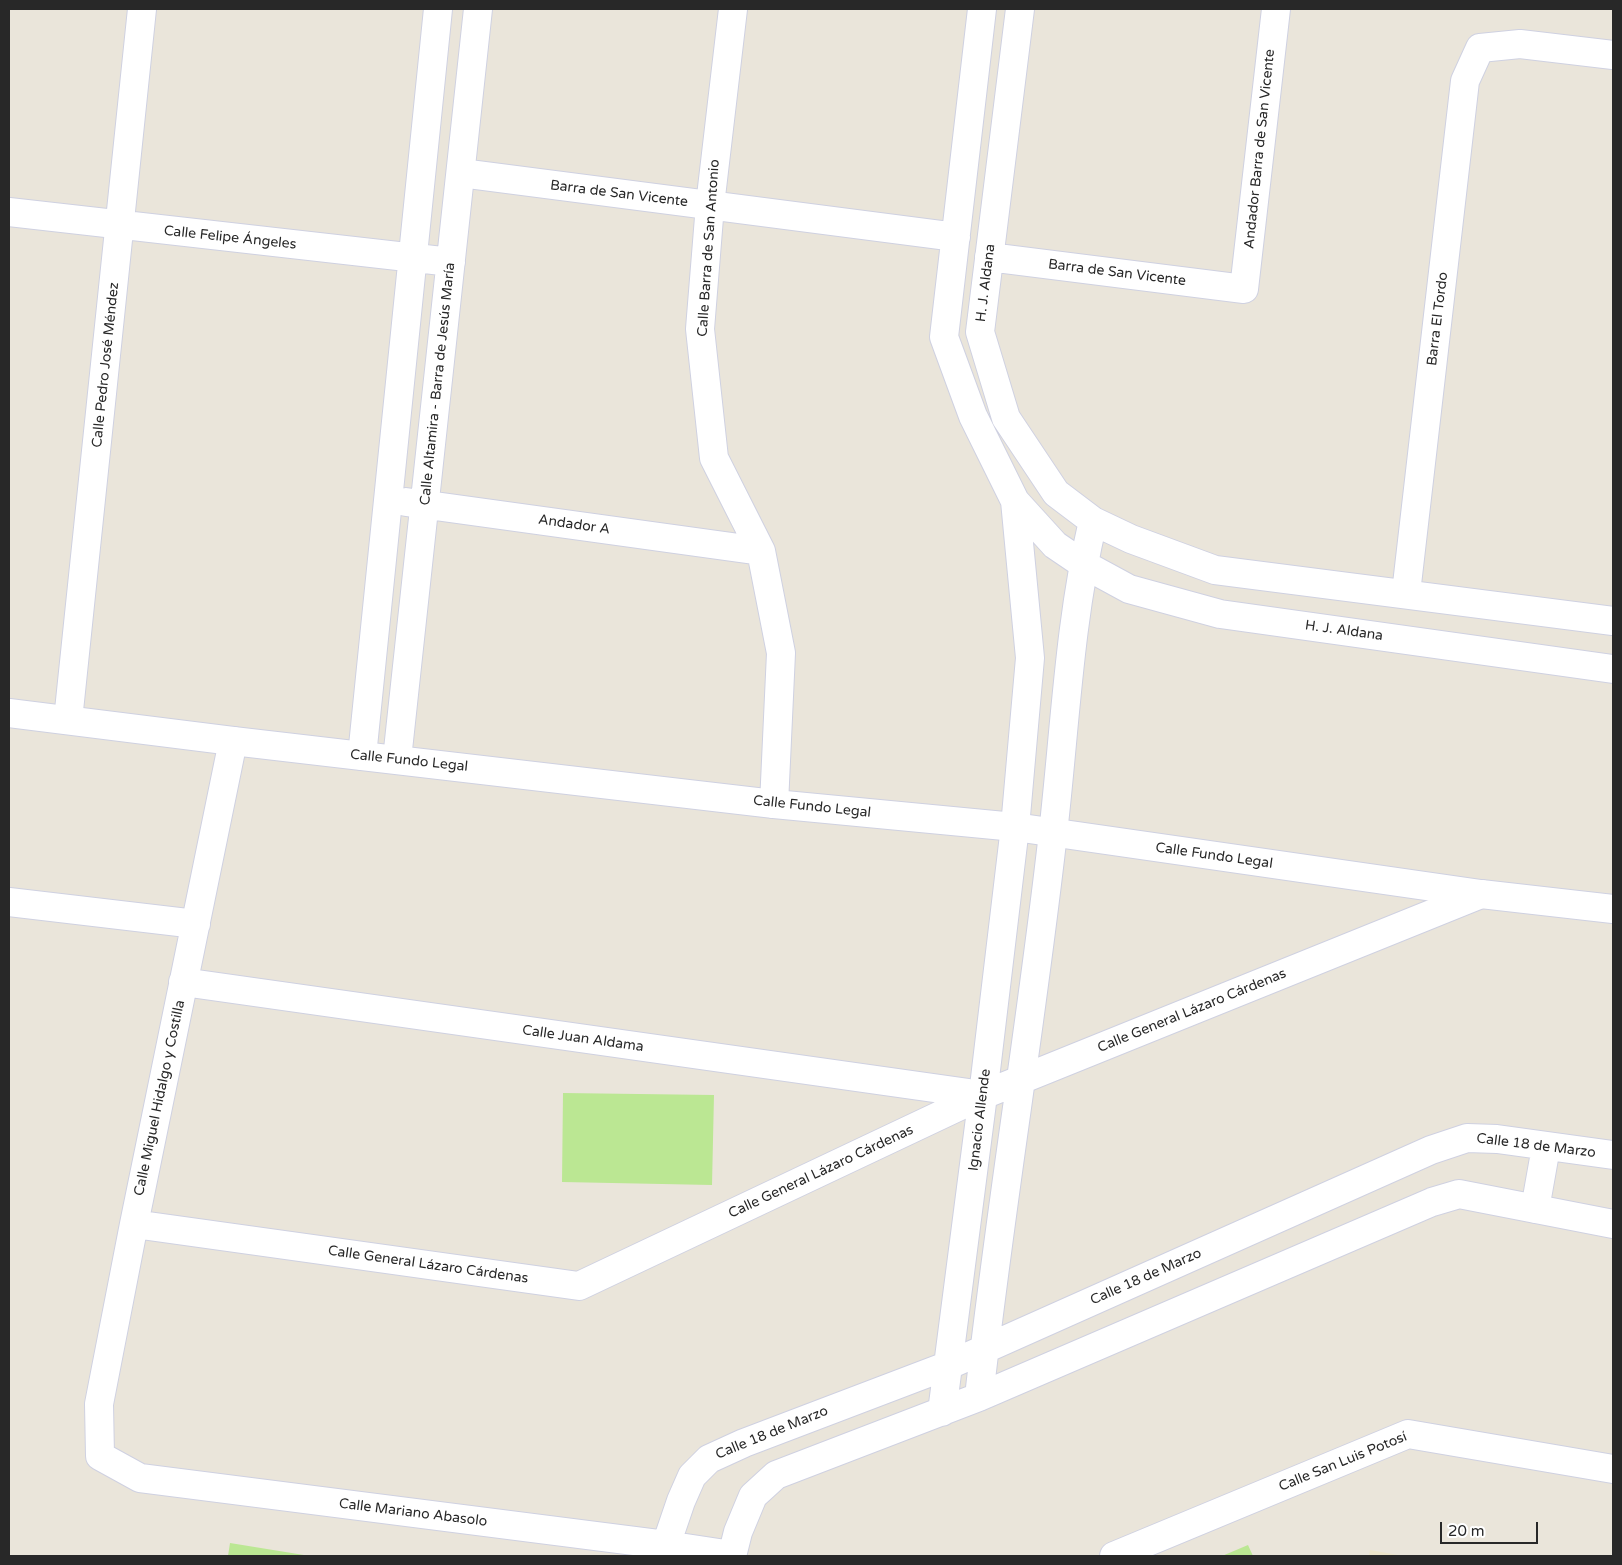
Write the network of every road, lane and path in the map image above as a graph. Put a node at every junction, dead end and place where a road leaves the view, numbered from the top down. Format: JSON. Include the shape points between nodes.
{"nodes":[{"id":1,"x":142,"y":9,"type":"edge"},
{"id":2,"x":438,"y":9,"type":"edge"},
{"id":3,"x":478,"y":9,"type":"edge"},
{"id":4,"x":733,"y":9,"type":"edge"},
{"id":5,"x":982,"y":9,"type":"edge"},
{"id":6,"x":1020,"y":9,"type":"edge"},
{"id":7,"x":1276,"y":9,"type":"edge"},
{"id":8,"x":1613,"y":55,"type":"edge"},
{"id":9,"x":461,"y":173,"type":"junction"},
{"id":10,"x":710,"y":206,"type":"junction"},
{"id":11,"x":9,"y":212,"type":"edge"},
{"id":12,"x":120,"y":226,"type":"junction"},
{"id":13,"x":956,"y":237,"type":"junction"},
{"id":14,"x":989,"y":257,"type":"junction"},
{"id":15,"x":412,"y":258,"type":"junction"},
{"id":16,"x":451,"y":262,"type":"junction"},
{"id":17,"x":1244,"y":288,"type":"joint"},
{"id":18,"x":387,"y":499,"type":"junction"},
{"id":19,"x":1015,"y":501,"type":"junction"},
{"id":20,"x":424,"y":505,"type":"junction"},
{"id":21,"x":1093,"y":521,"type":"junction"},
{"id":22,"x":761,"y":551,"type":"junction"},
{"id":23,"x":1083,"y":564,"type":"junction"},
{"id":24,"x":1406,"y":593,"type":"junction"},
{"id":25,"x":1613,"y":621,"type":"edge"},
{"id":26,"x":1613,"y":669,"type":"edge"},
{"id":27,"x":9,"y":714,"type":"edge"},
{"id":28,"x":68,"y":720,"type":"junction"},
{"id":29,"x":233,"y":741,"type":"junction"},
{"id":30,"x":362,"y":756,"type":"junction"},
{"id":31,"x":396,"y":759,"type":"junction"},
{"id":32,"x":774,"y":804,"type":"junction"},
{"id":33,"x":1015,"y":827,"type":"junction"},
{"id":34,"x":1053,"y":833,"type":"junction"},
{"id":35,"x":1481,"y":894,"type":"junction"},
{"id":36,"x":9,"y":902,"type":"edge"},
{"id":37,"x":1613,"y":908,"type":"edge"},
{"id":38,"x":196,"y":924,"type":"junction"},
{"id":39,"x":184,"y":982,"type":"junction"},
{"id":40,"x":1021,"y":1081,"type":"junction"},
{"id":41,"x":983,"y":1096,"type":"junction"},
{"id":42,"x":1546,"y":1146,"type":"junction"},
{"id":43,"x":1613,"y":1155,"type":"edge"},
{"id":44,"x":1536,"y":1209,"type":"junction"},
{"id":45,"x":134,"y":1224,"type":"junction"},
{"id":46,"x":1613,"y":1224,"type":"edge"},
{"id":47,"x":984,"y":1350,"type":"junction"},
{"id":48,"x":949,"y":1365,"type":"junction"},
{"id":49,"x":979,"y":1397,"type":"junction"},
{"id":50,"x":942,"y":1412,"type":"junction"},
{"id":51,"x":100,"y":1456,"type":"joint"},
{"id":52,"x":1613,"y":1469,"type":"edge"},
{"id":53,"x":665,"y":1550,"type":"edge"},
{"id":54,"x":732,"y":1556,"type":"edge"},
{"id":55,"x":1114,"y":1556,"type":"edge"}],
"edges":[{"from":1,"to":12,"type":"street","name":"Calle Pedro José Méndez"},
{"from":2,"to":15,"type":"street"},
{"from":3,"to":9,"type":"street","name":"Calle Altamira - Barra de Jesús María"},
{"from":4,"to":10,"type":"street","name":"Calle Barra de San Antonio"},
{"from":5,"to":13,"type":"street","name":"H. J. Aldana"},
{"from":6,"to":14,"type":"street","name":"H. J. Aldana"},
{"from":7,"to":17,"type":"street","name":"Andador Barra de San Vicente"},
{"from":8,"to":24,"type":"street","name":"Barra El Tordo","via":[[1520,44],[1480,48],[1465,81]]},
{"from":9,"to":10,"type":"street","name":"Barra de San Vicente"},
{"from":9,"to":16,"type":"street","name":"Calle Altamira - Barra de Jesús María"},
{"from":10,"to":13,"type":"street","name":"Barra de San Vicente"},
{"from":10,"to":22,"type":"street","name":"Calle Barra de San Antonio","via":[[700,329],[714,458]]},
{"from":11,"to":12,"type":"street","name":"Calle Felipe Ángeles"},
{"from":12,"to":15,"type":"street","name":"Calle Felipe Ángeles"},
{"from":12,"to":28,"type":"street","name":"Calle Pedro José Méndez"},
{"from":13,"to":19,"type":"street","name":"H. J. Aldana","via":[[944,337],[973,416]]},
{"from":14,"to":17,"type":"street","name":"Barra de San Vicente"},
{"from":14,"to":21,"type":"street","name":"H. J. Aldana","via":[[980,332],[1006,418],[1056,493]]},
{"from":15,"to":16,"type":"street","name":"Calle Felipe Ángeles"},
{"from":15,"to":18,"type":"street"},
{"from":16,"to":20,"type":"street","name":"Calle Altamira - Barra de Jesús María"},
{"from":18,"to":20,"type":"street","name":"Andador A"},
{"from":18,"to":30,"type":"street"},
{"from":19,"to":23,"type":"street","name":"H. J. Aldana","via":[[1055,545]]},
{"from":19,"to":33,"type":"street","name":"H. J. Aldana","via":[[1030,658]]},
{"from":20,"to":22,"type":"street","name":"Andador A"},
{"from":20,"to":31,"type":"street","name":"Calle Altamira - Barra de Jesús María"},
{"from":21,"to":23,"type":"street"},
{"from":21,"to":24,"type":"street","name":"H. J. Aldana","via":[[1131,539],[1215,570]]},
{"from":22,"to":32,"type":"street","name":"Calle Barra de San Antonio","via":[[781,653]]},
{"from":23,"to":26,"type":"street","name":"H. J. Aldana","via":[[1129,589],[1220,614]]},
{"from":23,"to":34,"type":"street"},
{"from":24,"to":25,"type":"street","name":"H. J. Aldana"},
{"from":27,"to":28,"type":"street","name":"Calle Fundo Legal"},
{"from":28,"to":29,"type":"street","name":"Calle Fundo Legal"},
{"from":29,"to":30,"type":"street","name":"Calle Fundo Legal"},
{"from":29,"to":38,"type":"street","name":"Calle Miguel Hidalgo y Costilla"},
{"from":30,"to":31,"type":"street","name":"Calle Fundo Legal"},
{"from":31,"to":32,"type":"street","name":"Calle Fundo Legal"},
{"from":32,"to":33,"type":"street","name":"Calle Fundo Legal"},
{"from":33,"to":34,"type":"street","name":"Calle Fundo Legal"},
{"from":33,"to":41,"type":"street","name":"Ignacio Allende"},
{"from":34,"to":35,"type":"street","name":"Calle Fundo Legal"},
{"from":34,"to":40,"type":"street"},
{"from":35,"to":37,"type":"street","name":"Calle Fundo Legal"},
{"from":35,"to":40,"type":"street","name":"Calle General Lázaro Cárdenas"},
{"from":36,"to":38,"type":"street"},
{"from":38,"to":39,"type":"street","name":"Calle Miguel Hidalgo y Costilla"},
{"from":39,"to":41,"type":"street","name":"Calle Juan Aldama"},
{"from":39,"to":45,"type":"street","name":"Calle Miguel Hidalgo y Costilla"},
{"from":40,"to":41,"type":"street","name":"Calle General Lázaro Cárdenas"},
{"from":40,"to":47,"type":"street"},
{"from":41,"to":45,"type":"street","name":"Calle General Lázaro Cárdenas","via":[[580,1286]]},
{"from":41,"to":48,"type":"street","name":"Ignacio Allende"},
{"from":42,"to":43,"type":"street","name":"Calle 18 de Marzo"},
{"from":42,"to":44,"type":"street"},
{"from":42,"to":47,"type":"street","name":"Calle 18 de Marzo","via":[[1497,1138],[1467,1138],[1430,1150]]},
{"from":44,"to":46,"type":"street"},
{"from":44,"to":49,"type":"street","via":[[1459,1194],[1432,1202]]},
{"from":45,"to":51,"type":"street","name":"Calle Miguel Hidalgo y Costilla","via":[[99,1404]]},
{"from":47,"to":48,"type":"street","name":"Calle 18 de Marzo"},
{"from":47,"to":49,"type":"street"},
{"from":48,"to":50,"type":"street","name":"Ignacio Allende"},
{"from":48,"to":53,"type":"street","name":"Calle 18 de Marzo","via":[[709,1459],[692,1476]]},
{"from":49,"to":50,"type":"street"},
{"from":50,"to":54,"type":"street","via":[[776,1475],[753,1496]]},
{"from":51,"to":53,"type":"street","name":"Calle Mariano Abasolo","via":[[140,1478]]},
{"from":52,"to":55,"type":"street","name":"Calle San Luis Potosí","via":[[1408,1434]]},
{"from":53,"to":54,"type":"street","name":"Calle Mariano Abasolo"}]}
